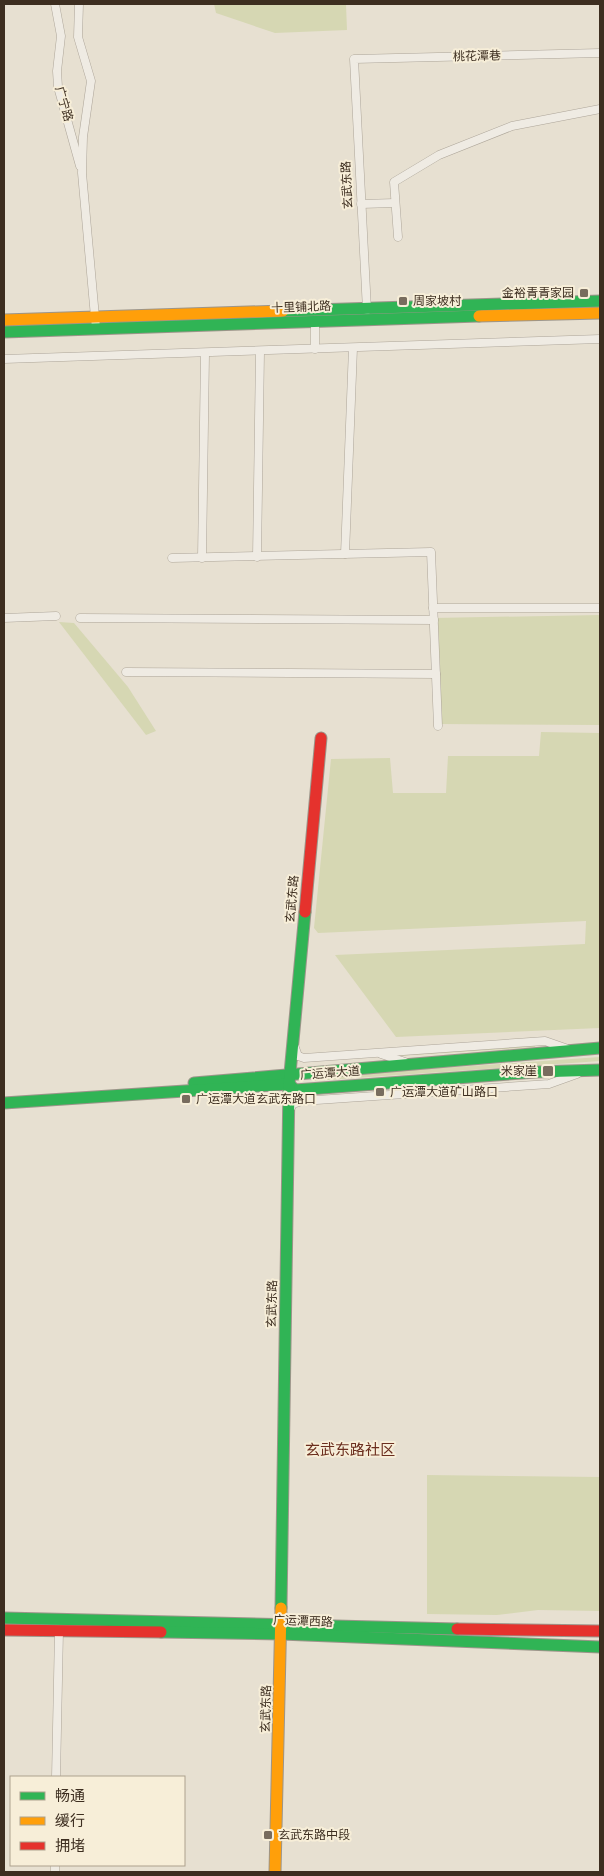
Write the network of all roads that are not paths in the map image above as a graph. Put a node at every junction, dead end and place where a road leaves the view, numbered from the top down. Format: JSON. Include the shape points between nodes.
{"nodes":[{"id":1,"x":55,"y":4,"type":"edge"},
{"id":2,"x":79,"y":4,"type":"edge"},
{"id":3,"x":600,"y":53,"type":"edge"},
{"id":4,"x":354,"y":59,"type":"joint"},
{"id":5,"x":600,"y":110,"type":"edge"},
{"id":6,"x":82,"y":173,"type":"junction"},
{"id":7,"x":396,"y":203,"type":"junction"},
{"id":8,"x":361,"y":204,"type":"junction"},
{"id":9,"x":398,"y":237,"type":"dead end"},
{"id":10,"x":600,"y":301,"type":"edge"},
{"id":11,"x":367,"y":310,"type":"junction"},
{"id":12,"x":600,"y":313,"type":"edge"},
{"id":13,"x":4,"y":320,"type":"edge"},
{"id":14,"x":315,"y":320,"type":"junction"},
{"id":15,"x":95,"y":323,"type":"junction"},
{"id":16,"x":4,"y":332,"type":"edge"},
{"id":17,"x":600,"y":339,"type":"edge"},
{"id":18,"x":353,"y":348,"type":"junction"},
{"id":19,"x":315,"y":349,"type":"junction"},
{"id":20,"x":260,"y":352,"type":"junction"},
{"id":21,"x":205,"y":354,"type":"junction"},
{"id":22,"x":4,"y":359,"type":"edge"},
{"id":23,"x":345,"y":554,"type":"junction"},
{"id":24,"x":257,"y":557,"type":"junction"},
{"id":25,"x":172,"y":558,"type":"dead end"},
{"id":26,"x":202,"y":558,"type":"junction"},
{"id":27,"x":433,"y":608,"type":"junction"},
{"id":28,"x":600,"y":608,"type":"edge"},
{"id":29,"x":56,"y":616,"type":"dead end"},
{"id":30,"x":4,"y":618,"type":"edge"},
{"id":31,"x":80,"y":618,"type":"dead end"},
{"id":32,"x":434,"y":620,"type":"junction"},
{"id":33,"x":126,"y":672,"type":"dead end"},
{"id":34,"x":436,"y":674,"type":"junction"},
{"id":35,"x":438,"y":726,"type":"dead end"},
{"id":36,"x":321,"y":738,"type":"dead end"},
{"id":37,"x":293,"y":1034,"type":"junction"},
{"id":38,"x":600,"y":1048,"type":"edge"},
{"id":39,"x":572,"y":1050,"type":"junction"},
{"id":40,"x":376,"y":1052,"type":"junction"},
{"id":41,"x":410,"y":1063,"type":"junction"},
{"id":42,"x":600,"y":1070,"type":"edge"},
{"id":43,"x":584,"y":1071,"type":"junction"},
{"id":44,"x":290,"y":1072,"type":"junction"},
{"id":45,"x":289,"y":1084,"type":"junction"},
{"id":46,"x":4,"y":1096,"type":"edge"},
{"id":47,"x":4,"y":1103,"type":"edge"},
{"id":48,"x":288,"y":1116,"type":"junction"},
{"id":49,"x":4,"y":1618,"type":"edge"},
{"id":50,"x":281,"y":1629,"type":"junction"},
{"id":51,"x":4,"y":1630,"type":"edge"},
{"id":52,"x":600,"y":1630,"type":"edge"},
{"id":53,"x":59,"y":1631,"type":"junction"},
{"id":54,"x":600,"y":1647,"type":"edge"},
{"id":55,"x":56,"y":1776,"type":"edge"},
{"id":56,"x":275,"y":1872,"type":"edge"}],
"edges":[{"from":1,"to":6,"type":"street","name":"广宁路","via":[[61,36],[58,87]]},
{"from":2,"to":6,"type":"street","name":"广宁路","via":[[78,37],[91,81],[84,126]]},
{"from":3,"to":4,"type":"street","name":"桃花潭巷"},
{"from":4,"to":8,"type":"street","name":"玄武东路"},
{"from":5,"to":7,"type":"street","via":[[512,126],[439,155],[394,182]]},
{"from":6,"to":15,"type":"street","name":"广宁路"},
{"from":7,"to":8,"type":"street"},
{"from":7,"to":9,"type":"street"},
{"from":8,"to":11,"type":"street","name":"玄武东路"},
{"from":10,"to":11,"type":"street","name":"十里铺北路"},
{"from":11,"to":15,"type":"street","name":"十里铺北路"},
{"from":12,"to":14,"type":"street","name":"十里铺北路"},
{"from":13,"to":15,"type":"street","name":"十里铺北路"},
{"from":14,"to":15,"type":"street","name":"十里铺北路"},
{"from":14,"to":19,"type":"street"},
{"from":15,"to":16,"type":"street","name":"十里铺北路"},
{"from":17,"to":18,"type":"street"},
{"from":18,"to":19,"type":"street"},
{"from":18,"to":23,"type":"street"},
{"from":19,"to":20,"type":"street"},
{"from":20,"to":21,"type":"street"},
{"from":20,"to":24,"type":"street"},
{"from":21,"to":22,"type":"street"},
{"from":21,"to":26,"type":"street"},
{"from":23,"to":24,"type":"street"},
{"from":23,"to":27,"type":"street","via":[[431,552]]},
{"from":24,"to":26,"type":"street"},
{"from":25,"to":26,"type":"street"},
{"from":27,"to":28,"type":"street"},
{"from":27,"to":32,"type":"street"},
{"from":29,"to":30,"type":"street"},
{"from":31,"to":32,"type":"street"},
{"from":32,"to":34,"type":"street"},
{"from":33,"to":34,"type":"street"},
{"from":34,"to":35,"type":"street"},
{"from":36,"to":37,"type":"street","name":"玄武东路"},
{"from":37,"to":40,"type":"street","via":[[295,1050],[301,1057]]},
{"from":37,"to":44,"type":"street","name":"玄武东路"},
{"from":38,"to":39,"type":"street","name":"广运潭大道"},
{"from":39,"to":40,"type":"street","via":[[545,1041]]},
{"from":39,"to":41,"type":"street","name":"广运潭大道"},
{"from":40,"to":41,"type":"street"},
{"from":41,"to":44,"type":"street","name":"广运潭大道"},
{"from":42,"to":43,"type":"street","name":"广运潭大道"},
{"from":43,"to":45,"type":"street","name":"广运潭大道","via":[[296,1090]]},
{"from":43,"to":48,"type":"street","via":[[549,1084],[302,1101],[293,1104]]},
{"from":44,"to":45,"type":"street","name":"玄武东路"},
{"from":44,"to":46,"type":"street","name":"广运潭大道","via":[[279,1077]]},
{"from":45,"to":47,"type":"street","name":"广运潭大道"},
{"from":45,"to":48,"type":"street","name":"玄武东路"},
{"from":48,"to":50,"type":"street","name":"玄武东路"},
{"from":49,"to":50,"type":"street","name":"广运潭西路"},
{"from":50,"to":52,"type":"street","name":"广运潭西路"},
{"from":50,"to":53,"type":"street","name":"广运潭西路"},
{"from":50,"to":54,"type":"street","name":"广运潭西路"},
{"from":50,"to":56,"type":"street","name":"玄武东路"},
{"from":51,"to":53,"type":"street","name":"广运潭西路"},
{"from":53,"to":55,"type":"street"}]}
